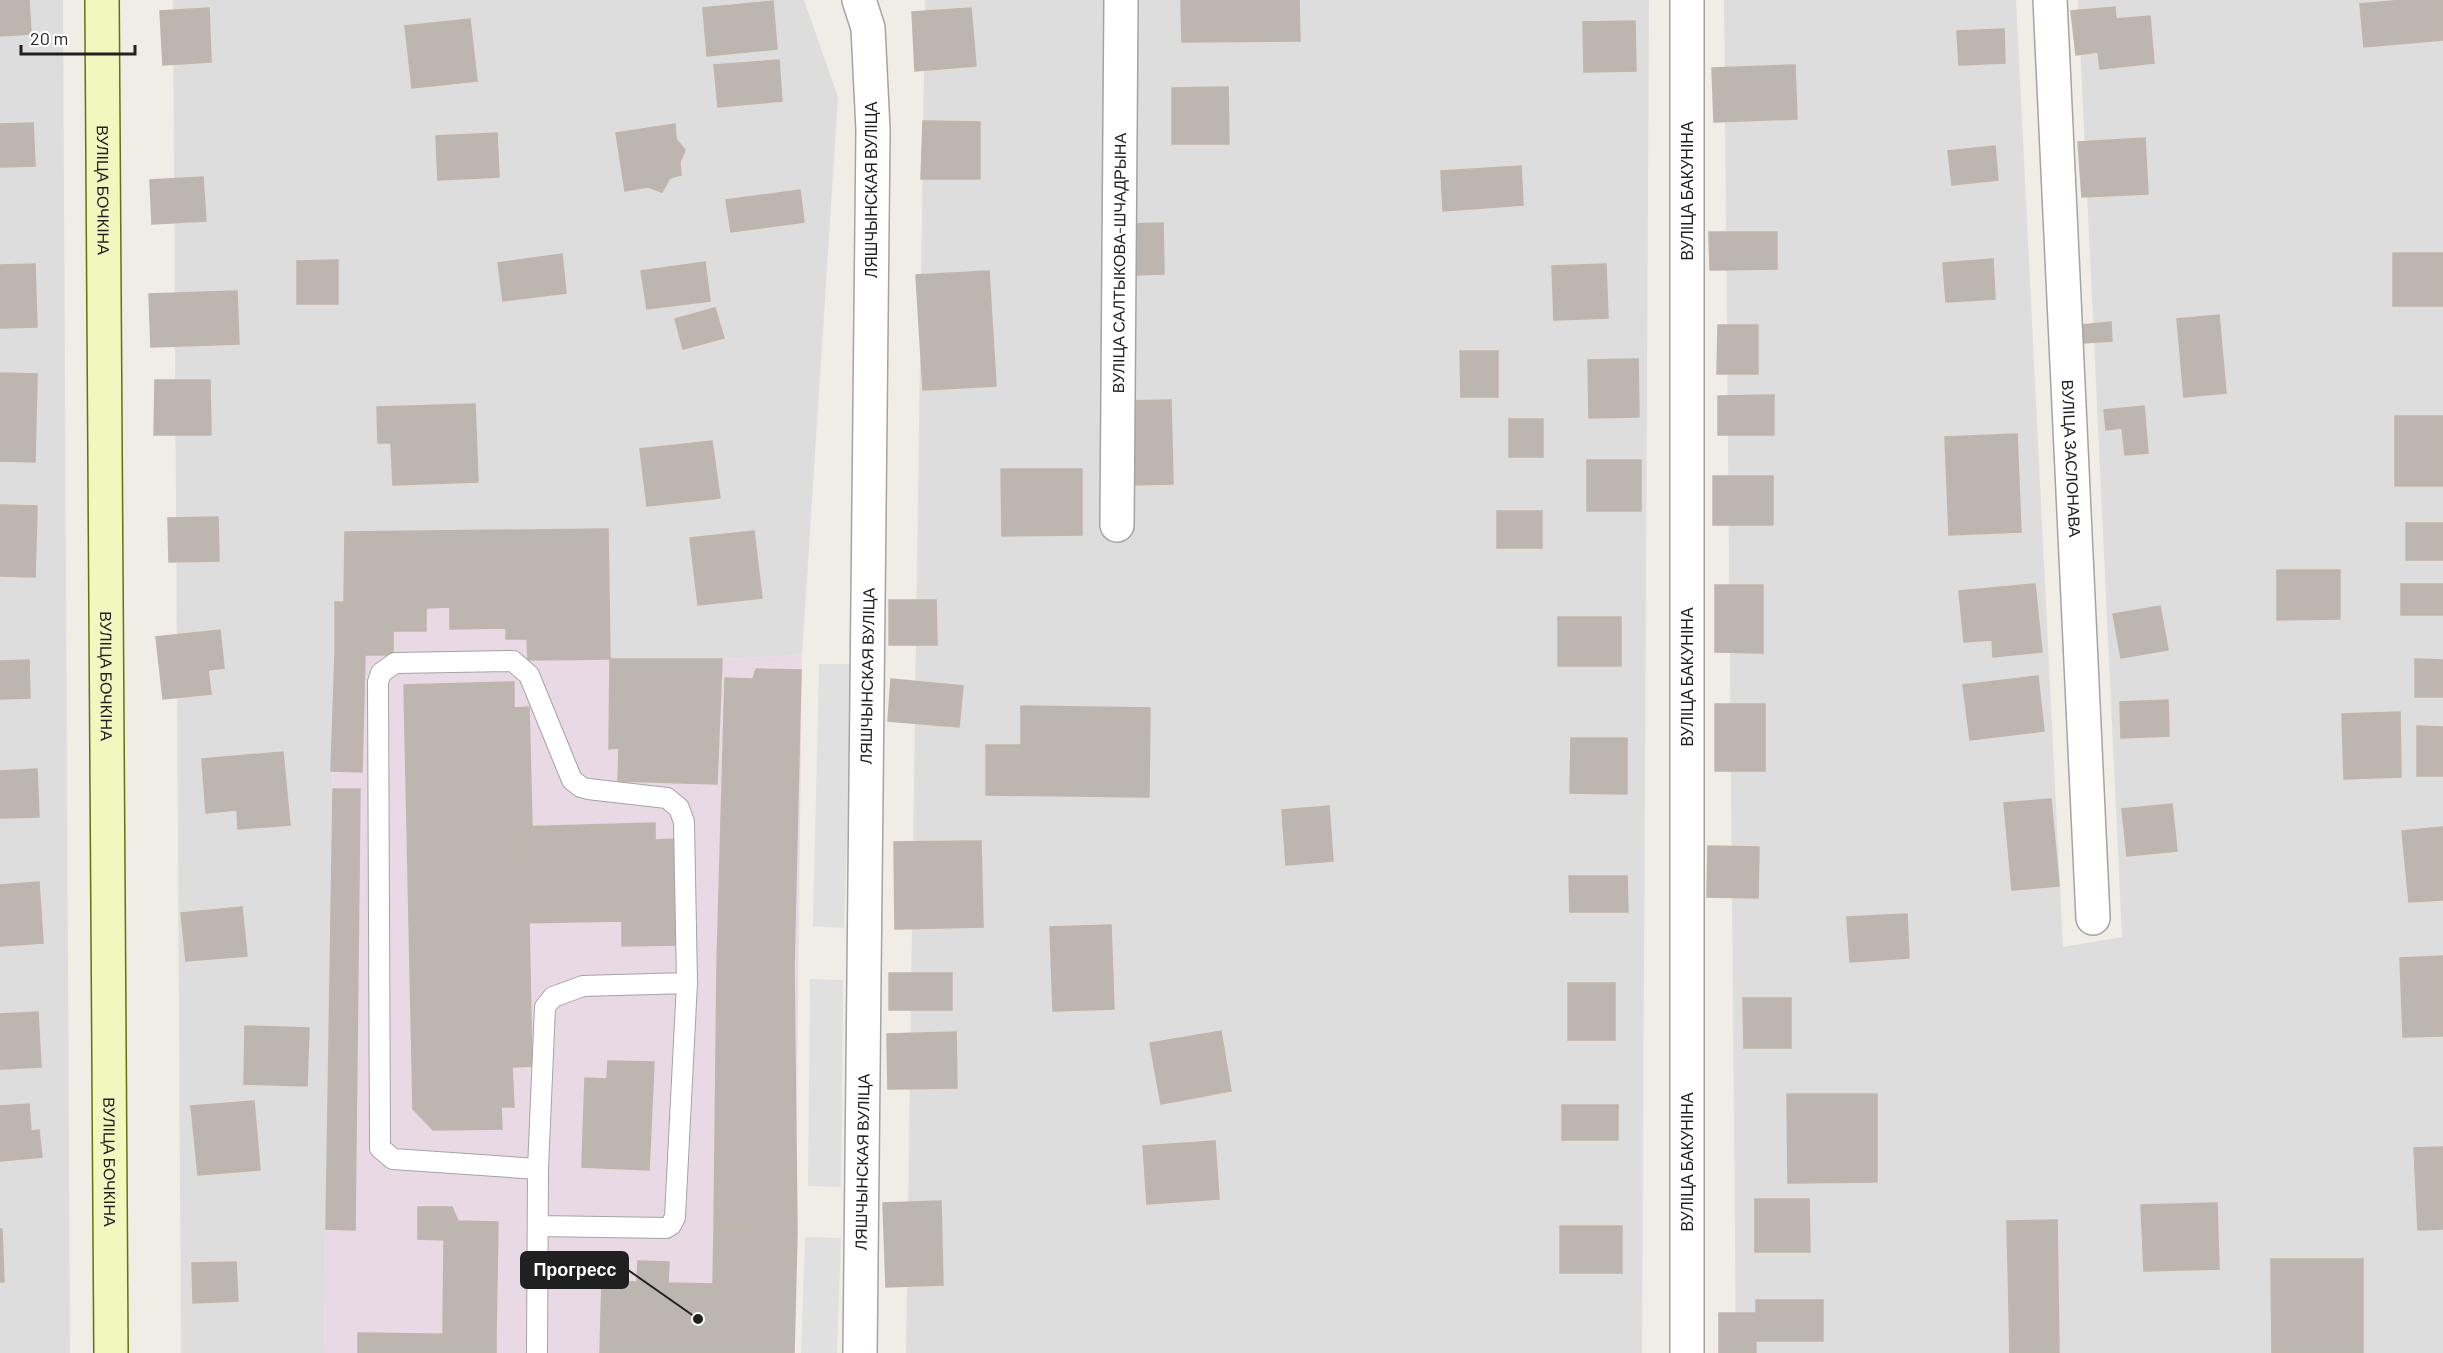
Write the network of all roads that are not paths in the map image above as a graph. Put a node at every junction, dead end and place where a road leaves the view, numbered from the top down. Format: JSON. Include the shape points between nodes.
{"nodes":[{"id":1,"x":102,"y":0,"type":"edge"},
{"id":2,"x":859,"y":0,"type":"edge"},
{"id":3,"x":1121,"y":0,"type":"edge"},
{"id":4,"x":1687,"y":0,"type":"edge"},
{"id":5,"x":2050,"y":0,"type":"edge"},
{"id":6,"x":1117,"y":525,"type":"dead end"},
{"id":7,"x":2093,"y":918,"type":"dead end"},
{"id":8,"x":687,"y":983,"type":"junction"},
{"id":9,"x":538,"y":1169,"type":"junction"},
{"id":10,"x":538,"y":1226,"type":"junction"},
{"id":11,"x":111,"y":1353,"type":"edge"},
{"id":12,"x":537,"y":1353,"type":"edge"},
{"id":13,"x":860,"y":1353,"type":"edge"},
{"id":14,"x":1687,"y":1353,"type":"edge"}],
"edges":[{"from":1,"to":11,"type":"main road","name":"ВУЛІЦА БОЧКІНА"},
{"from":2,"to":13,"type":"street","name":"ЛЯШЧЫНСКАЯ ВУЛІЦА","via":[[868,28],[873,130]]},
{"from":3,"to":6,"type":"street","name":"ВУЛІЦА САЛТЫКОВА-ШЧАДРЫНА"},
{"from":4,"to":14,"type":"street","name":"ВУЛІЦА БАКУНІНА"},
{"from":5,"to":7,"type":"street","name":"ВУЛІЦА ЗАСЛОНАВА"},
{"from":8,"to":9,"type":"lane","via":[[583,986],[553,997],[545,1007]]},
{"from":8,"to":9,"type":"lane","via":[[684,822],[679,808],[667,798],[588,789],[572,780],[529,675],[513,661],[387,666],[378,682],[380,1149],[393,1159]]},
{"from":8,"to":10,"type":"lane","via":[[676,1208],[671,1225]]},
{"from":9,"to":10,"type":"lane"},
{"from":10,"to":12,"type":"lane"}]}
